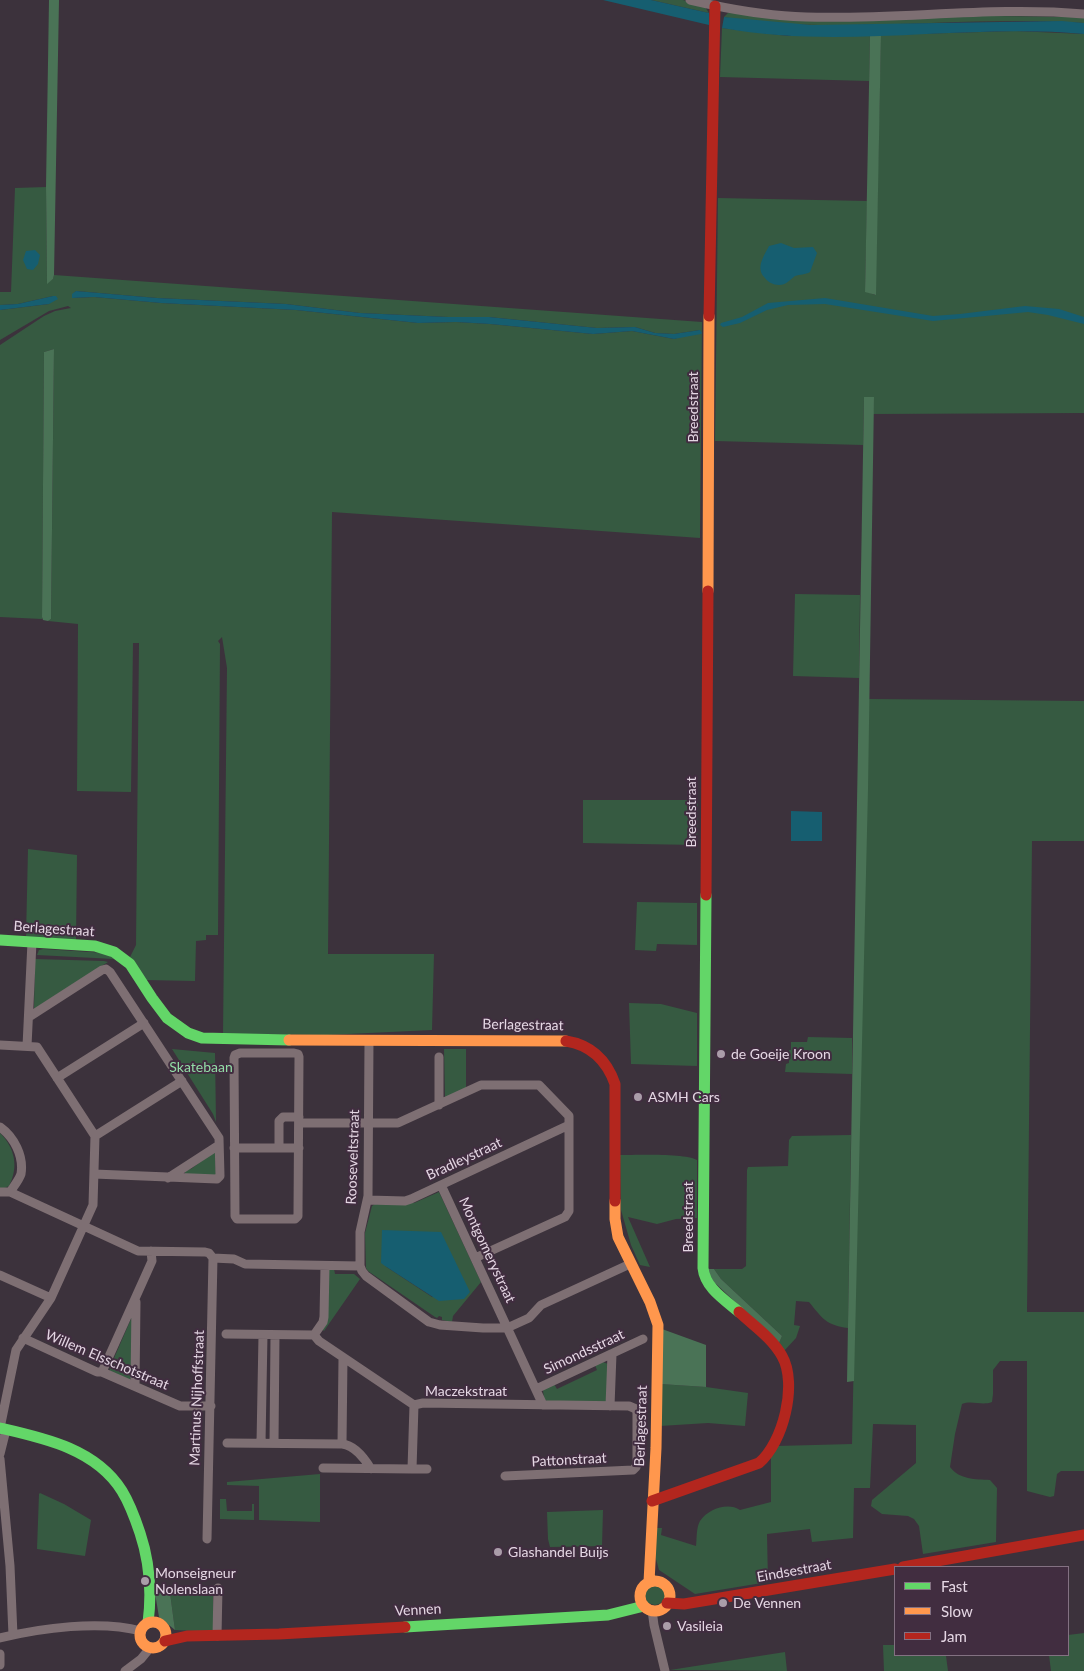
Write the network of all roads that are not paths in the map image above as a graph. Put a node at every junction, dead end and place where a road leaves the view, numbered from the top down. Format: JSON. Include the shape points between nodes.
{"nodes":[{"id":1,"x":690,"y":0,"type":"edge"},
{"id":2,"x":715,"y":6,"type":"junction"},
{"id":3,"x":1084,"y":14,"type":"edge"},
{"id":4,"x":0,"y":940,"type":"edge"},
{"id":5,"x":32,"y":942,"type":"junction"},
{"id":6,"x":29,"y":1017,"type":"junction"},
{"id":7,"x":144,"y":1023,"type":"junction"},
{"id":8,"x":369,"y":1041,"type":"junction"},
{"id":9,"x":0,"y":1045,"type":"edge"},
{"id":10,"x":28,"y":1046,"type":"junction"},
{"id":11,"x":439,"y":1057,"type":"dead end"},
{"id":12,"x":57,"y":1078,"type":"junction"},
{"id":13,"x":182,"y":1082,"type":"junction"},
{"id":14,"x":438,"y":1105,"type":"junction"},
{"id":15,"x":299,"y":1120,"type":"junction"},
{"id":16,"x":367,"y":1123,"type":"junction"},
{"id":17,"x":569,"y":1125,"type":"junction"},
{"id":18,"x":0,"y":1127,"type":"edge"},
{"id":19,"x":95,"y":1136,"type":"junction"},
{"id":20,"x":219,"y":1145,"type":"junction"},
{"id":21,"x":234,"y":1148,"type":"junction"},
{"id":22,"x":279,"y":1148,"type":"junction"},
{"id":23,"x":299,"y":1148,"type":"junction"},
{"id":24,"x":94,"y":1174,"type":"junction"},
{"id":25,"x":168,"y":1178,"type":"junction"},
{"id":26,"x":441,"y":1185,"type":"junction"},
{"id":27,"x":0,"y":1192,"type":"edge"},
{"id":28,"x":10,"y":1192,"type":"junction"},
{"id":29,"x":368,"y":1200,"type":"junction"},
{"id":30,"x":84,"y":1226,"type":"junction"},
{"id":31,"x":151,"y":1251,"type":"junction"},
{"id":32,"x":213,"y":1258,"type":"junction"},
{"id":33,"x":476,"y":1258,"type":"junction"},
{"id":34,"x":630,"y":1264,"type":"junction"},
{"id":35,"x":325,"y":1266,"type":"junction"},
{"id":36,"x":360,"y":1266,"type":"junction"},
{"id":37,"x":0,"y":1275,"type":"edge"},
{"id":38,"x":135,"y":1297,"type":"junction"},
{"id":39,"x":51,"y":1298,"type":"junction"},
{"id":40,"x":507,"y":1328,"type":"junction"},
{"id":41,"x":226,"y":1334,"type":"dead end"},
{"id":42,"x":263,"y":1335,"type":"junction"},
{"id":43,"x":275,"y":1335,"type":"junction"},
{"id":44,"x":314,"y":1335,"type":"junction"},
{"id":45,"x":23,"y":1338,"type":"junction"},
{"id":46,"x":643,"y":1340,"type":"dead end"},
{"id":47,"x":612,"y":1354,"type":"junction"},
{"id":48,"x":343,"y":1358,"type":"junction"},
{"id":49,"x":102,"y":1372,"type":"junction"},
{"id":50,"x":135,"y":1386,"type":"junction"},
{"id":51,"x":536,"y":1389,"type":"junction"},
{"id":52,"x":414,"y":1405,"type":"junction"},
{"id":53,"x":543,"y":1405,"type":"junction"},
{"id":54,"x":211,"y":1406,"type":"junction"},
{"id":55,"x":610,"y":1406,"type":"junction"},
{"id":56,"x":2,"y":1429,"type":"edge"},
{"id":57,"x":227,"y":1443,"type":"dead end"},
{"id":58,"x":261,"y":1443,"type":"junction"},
{"id":59,"x":274,"y":1443,"type":"junction"},
{"id":60,"x":342,"y":1444,"type":"junction"},
{"id":61,"x":0,"y":1454,"type":"edge"},
{"id":62,"x":0,"y":1458,"type":"edge"},
{"id":63,"x":323,"y":1468,"type":"dead end"},
{"id":64,"x":372,"y":1469,"type":"junction"},
{"id":65,"x":412,"y":1469,"type":"junction"},
{"id":66,"x":427,"y":1469,"type":"dead end"},
{"id":67,"x":633,"y":1470,"type":"joint"},
{"id":68,"x":505,"y":1476,"type":"dead end"},
{"id":69,"x":652,"y":1501,"type":"junction"},
{"id":70,"x":1084,"y":1535,"type":"edge"},
{"id":71,"x":207,"y":1539,"type":"dead end"},
{"id":72,"x":909,"y":1566,"type":"edge"},
{"id":73,"x":894,"y":1569,"type":"edge"},
{"id":74,"x":653,"y":1582,"type":"junction"},
{"id":75,"x":218,"y":1588,"type":"dead end"},
{"id":76,"x":668,"y":1599,"type":"junction"},
{"id":77,"x":645,"y":1604,"type":"junction"},
{"id":78,"x":156,"y":1629,"type":"junction"},
{"id":79,"x":12,"y":1635,"type":"junction"},
{"id":80,"x":217,"y":1636,"type":"junction"},
{"id":81,"x":0,"y":1638,"type":"edge"},
{"id":82,"x":150,"y":1648,"type":"junction"},
{"id":83,"x":0,"y":1654,"type":"edge"},
{"id":84,"x":0,"y":1665,"type":"edge"},
{"id":85,"x":125,"y":1671,"type":"edge"},
{"id":86,"x":665,"y":1671,"type":"edge"}],
"edges":[{"from":1,"to":2,"type":"street"},
{"from":2,"to":3,"type":"street","via":[[805,17],[1030,11]]},
{"from":2,"to":69,"type":"street","name":"Breedstraat","via":[[708,356],[703,1268],[711,1287],[781,1352],[785,1364],[786,1404],[776,1442],[760,1463]]},
{"from":4,"to":5,"type":"street","name":"Berlagestraat"},
{"from":5,"to":6,"type":"street"},
{"from":5,"to":8,"type":"street","name":"Berlagestraat","via":[[95,946],[117,952],[130,964],[168,1020],[192,1035],[212,1039]]},
{"from":6,"to":7,"type":"street","via":[[106,969]]},
{"from":6,"to":10,"type":"street"},
{"from":7,"to":12,"type":"street"},
{"from":7,"to":13,"type":"street"},
{"from":8,"to":16,"type":"street","name":"Rooseveltstraat"},
{"from":8,"to":34,"type":"street","name":"Berlagestraat","via":[[561,1040],[574,1041],[597,1054],[615,1084],[616,1228]]},
{"from":9,"to":10,"type":"street"},
{"from":10,"to":12,"type":"street","via":[[37,1047]]},
{"from":11,"to":14,"type":"street"},
{"from":12,"to":19,"type":"street"},
{"from":13,"to":19,"type":"street"},
{"from":13,"to":20,"type":"street","via":[[219,1138]]},
{"from":14,"to":16,"type":"street","via":[[398,1123]]},
{"from":14,"to":17,"type":"street","via":[[481,1085],[539,1086],[569,1116]]},
{"from":15,"to":16,"type":"street"},
{"from":15,"to":21,"type":"street","via":[[298,1054],[235,1055]]},
{"from":15,"to":22,"type":"street","via":[[283,1117],[279,1122]]},
{"from":15,"to":23,"type":"street"},
{"from":16,"to":29,"type":"street","name":"Rooseveltstraat"},
{"from":17,"to":26,"type":"street","name":"Bradleystraat"},
{"from":17,"to":33,"type":"street","via":[[569,1211],[565,1217]]},
{"from":18,"to":28,"type":"street","via":[[12,1139],[21,1164],[20,1176]]},
{"from":19,"to":24,"type":"street"},
{"from":20,"to":25,"type":"street"},
{"from":20,"to":25,"type":"street","via":[[218,1178]]},
{"from":21,"to":22,"type":"street"},
{"from":21,"to":23,"type":"street","via":[[234,1213],[240,1219],[291,1219],[298,1216]]},
{"from":22,"to":23,"type":"street"},
{"from":24,"to":25,"type":"street"},
{"from":24,"to":30,"type":"street","via":[[93,1205]]},
{"from":26,"to":29,"type":"street","name":"Bradleystraat","via":[[405,1201]]},
{"from":26,"to":33,"type":"street","name":"Montgomerystraat"},
{"from":27,"to":28,"type":"street"},
{"from":28,"to":30,"type":"street"},
{"from":29,"to":36,"type":"street","name":"Rooseveltstraat","via":[[360,1232]]},
{"from":30,"to":31,"type":"street","via":[[138,1250]]},
{"from":30,"to":39,"type":"street"},
{"from":31,"to":32,"type":"street","via":[[204,1252]]},
{"from":31,"to":38,"type":"street","via":[[152,1261]]},
{"from":32,"to":35,"type":"street","via":[[234,1259],[245,1264]]},
{"from":32,"to":54,"type":"street","name":"Martinus Nijhoffstraat"},
{"from":33,"to":40,"type":"street","name":"Montgomerystraat"},
{"from":34,"to":40,"type":"street","via":[[541,1305],[529,1318]]},
{"from":34,"to":69,"type":"street","name":"Berlagestraat","via":[[658,1325]]},
{"from":35,"to":36,"type":"street"},
{"from":35,"to":44,"type":"street","via":[[324,1317]]},
{"from":36,"to":40,"type":"street","via":[[366,1276],[429,1322],[448,1326]]},
{"from":37,"to":39,"type":"street"},
{"from":38,"to":49,"type":"street"},
{"from":38,"to":50,"type":"street"},
{"from":39,"to":45,"type":"street"},
{"from":40,"to":51,"type":"street","name":"Simondsstraat"},
{"from":41,"to":42,"type":"street"},
{"from":42,"to":43,"type":"street"},
{"from":42,"to":58,"type":"street"},
{"from":43,"to":44,"type":"street"},
{"from":43,"to":59,"type":"street"},
{"from":44,"to":48,"type":"street","name":"Maczekstraat"},
{"from":45,"to":49,"type":"street","name":"Willem Elsschotstraat"},
{"from":45,"to":56,"type":"street","via":[[14,1356]]},
{"from":46,"to":47,"type":"street","name":"Simondsstraat"},
{"from":47,"to":51,"type":"street","name":"Simondsstraat"},
{"from":47,"to":55,"type":"street"},
{"from":48,"to":52,"type":"street","name":"Maczekstraat"},
{"from":48,"to":60,"type":"street"},
{"from":49,"to":50,"type":"street","name":"Willem Elsschotstraat"},
{"from":50,"to":54,"type":"street","name":"Willem Elsschotstraat","via":[[180,1406]]},
{"from":51,"to":53,"type":"street","name":"Simondsstraat"},
{"from":52,"to":53,"type":"street","name":"Maczekstraat"},
{"from":52,"to":65,"type":"street"},
{"from":53,"to":55,"type":"street","name":"Maczekstraat"},
{"from":54,"to":71,"type":"street","name":"Martinus Nijhoffstraat"},
{"from":55,"to":67,"type":"street","name":"Maczekstraat","via":[[633,1407],[637,1413],[637,1462]]},
{"from":56,"to":61,"type":"street"},
{"from":56,"to":78,"type":"street","via":[[73,1450],[113,1479],[129,1505],[144,1547]]},
{"from":57,"to":58,"type":"street"},
{"from":58,"to":59,"type":"street"},
{"from":59,"to":60,"type":"street"},
{"from":60,"to":64,"type":"street","via":[[364,1457]]},
{"from":62,"to":79,"type":"street","via":[[10,1566]]},
{"from":63,"to":64,"type":"street"},
{"from":64,"to":65,"type":"street"},
{"from":65,"to":66,"type":"street"},
{"from":67,"to":68,"type":"street","name":"Pattonstraat"},
{"from":69,"to":74,"type":"street","name":"Berlagestraat","via":[[649,1563]]},
{"from":70,"to":72,"type":"street"},
{"from":73,"to":76,"type":"street","name":"Eindsestraat","via":[[684,1604]]},
{"from":74,"to":76,"type":"street","via":[[665,1586]]},
{"from":74,"to":77,"type":"street","via":[[642,1588]]},
{"from":75,"to":80,"type":"street"},
{"from":76,"to":77,"type":"street","via":[[659,1610]]},
{"from":77,"to":80,"type":"street","name":"Vennen","via":[[608,1615]]},
{"from":77,"to":86,"type":"street","via":[[654,1625]]},
{"from":78,"to":79,"type":"street","via":[[48,1628]]},
{"from":78,"to":80,"type":"street","name":"Vennen","via":[[187,1636]]},
{"from":78,"to":82,"type":"street","name":"Vennen","via":[[160,1647]]},
{"from":78,"to":82,"type":"street","via":[[142,1642]]},
{"from":79,"to":81,"type":"street"},
{"from":82,"to":85,"type":"street"},
{"from":83,"to":84,"type":"street"}]}
